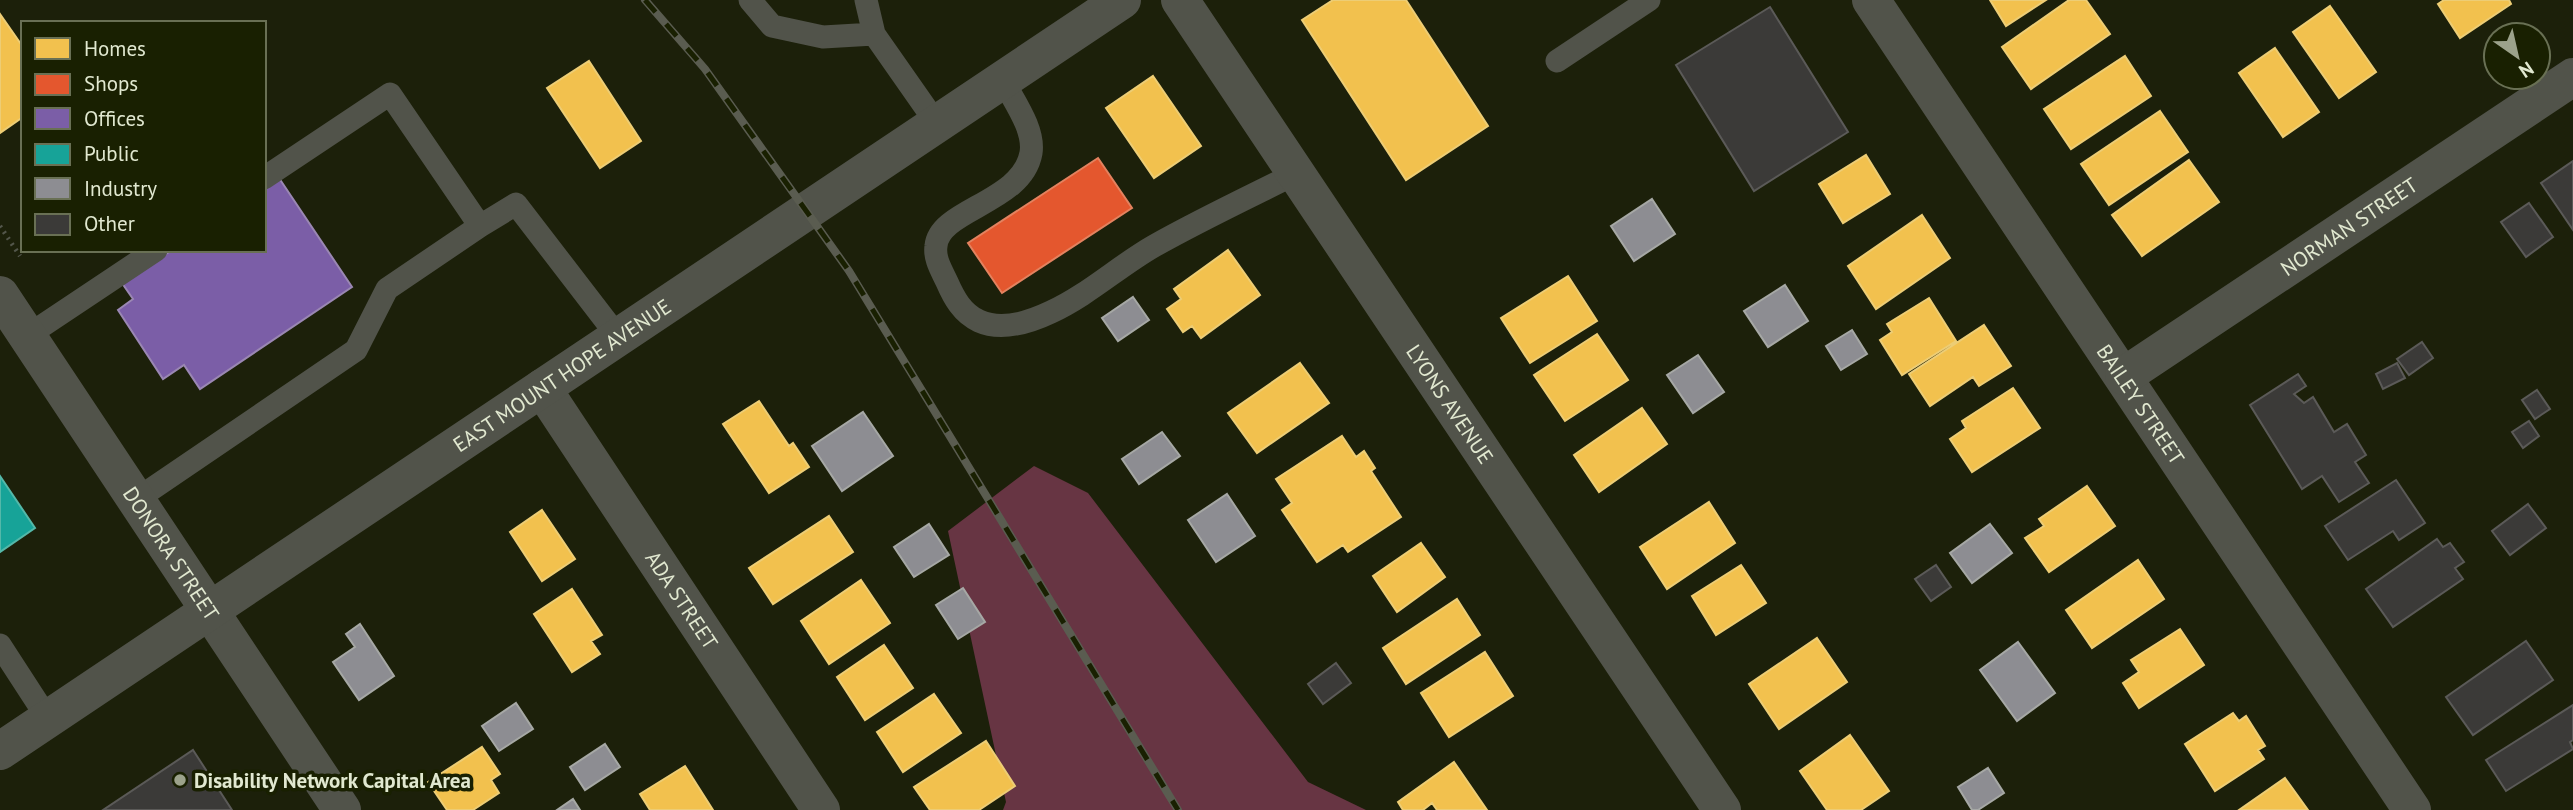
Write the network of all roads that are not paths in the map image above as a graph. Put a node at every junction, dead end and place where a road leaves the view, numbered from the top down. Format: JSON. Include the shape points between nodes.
{"nodes":[{"id":1,"x":750,"y":0,"type":"edge"},
{"id":2,"x":866,"y":0,"type":"edge"},
{"id":3,"x":1122,"y":0,"type":"edge"},
{"id":4,"x":1180,"y":0,"type":"edge"},
{"id":5,"x":1649,"y":0,"type":"edge"},
{"id":6,"x":1871,"y":0,"type":"edge"},
{"id":7,"x":874,"y":34,"type":"junction"},
{"id":8,"x":1557,"y":61,"type":"dead end"},
{"id":9,"x":2573,"y":77,"type":"edge"},
{"id":10,"x":1003,"y":80,"type":"junction"},
{"id":11,"x":937,"y":124,"type":"junction"},
{"id":12,"x":1297,"y":173,"type":"junction"},
{"id":13,"x":266,"y":177,"type":"edge"},
{"id":14,"x":480,"y":226,"type":"junction"},
{"id":15,"x":153,"y":252,"type":"edge"},
{"id":16,"x":1,"y":300,"type":"edge"},
{"id":17,"x":27,"y":336,"type":"junction"},
{"id":18,"x":619,"y":338,"type":"junction"},
{"id":19,"x":2124,"y":376,"type":"junction"},
{"id":20,"x":542,"y":388,"type":"junction"},
{"id":21,"x":137,"y":499,"type":"junction"},
{"id":22,"x":209,"y":612,"type":"junction"},
{"id":23,"x":0,"y":645,"type":"edge"},
{"id":24,"x":48,"y":719,"type":"junction"},
{"id":25,"x":0,"y":751,"type":"edge"},
{"id":26,"x":342,"y":810,"type":"edge"},
{"id":27,"x":821,"y":810,"type":"edge"},
{"id":28,"x":1722,"y":810,"type":"edge"},
{"id":29,"x":2412,"y":810,"type":"edge"}],
"edges":[{"from":1,"to":7,"type":"lane","via":[[772,26],[822,37]]},
{"from":2,"to":7,"type":"lane"},
{"from":3,"to":10,"type":"street","name":"EAST MOUNT HOPE AVENUE"},
{"from":4,"to":12,"type":"street","name":"LYONS AVENUE"},
{"from":5,"to":8,"type":"lane"},
{"from":6,"to":19,"type":"street","name":"BAILEY STREET"},
{"from":7,"to":11,"type":"lane"},
{"from":9,"to":19,"type":"street","name":"NORMAN STREET"},
{"from":10,"to":11,"type":"street","name":"EAST MOUNT HOPE AVENUE"},
{"from":10,"to":12,"type":"lane","via":[[1031,139],[1025,170],[1006,191],[944,229],[935,244],[953,297],[969,316],[989,326],[1011,325],[1051,312],[1153,246]]},
{"from":11,"to":18,"type":"street","name":"EAST MOUNT HOPE AVENUE"},
{"from":12,"to":28,"type":"street","name":"LYONS AVENUE"},
{"from":13,"to":14,"type":"lane","via":[[390,94]]},
{"from":14,"to":18,"type":"lane","via":[[516,204]]},
{"from":14,"to":21,"type":"lane","via":[[387,289],[356,350]]},
{"from":15,"to":17,"type":"lane"},
{"from":16,"to":17,"type":"street","name":"DONORA STREET"},
{"from":17,"to":21,"type":"street","name":"DONORA STREET"},
{"from":18,"to":20,"type":"street","name":"EAST MOUNT HOPE AVENUE"},
{"from":19,"to":29,"type":"street","name":"BAILEY STREET"},
{"from":20,"to":22,"type":"street","name":"EAST MOUNT HOPE AVENUE"},
{"from":20,"to":27,"type":"street","name":"ADA STREET"},
{"from":21,"to":22,"type":"street","name":"DONORA STREET"},
{"from":22,"to":24,"type":"street","name":"EAST MOUNT HOPE AVENUE"},
{"from":22,"to":26,"type":"street","name":"DONORA STREET"},
{"from":23,"to":24,"type":"lane"},
{"from":24,"to":25,"type":"street","name":"EAST MOUNT HOPE AVENUE"}]}
